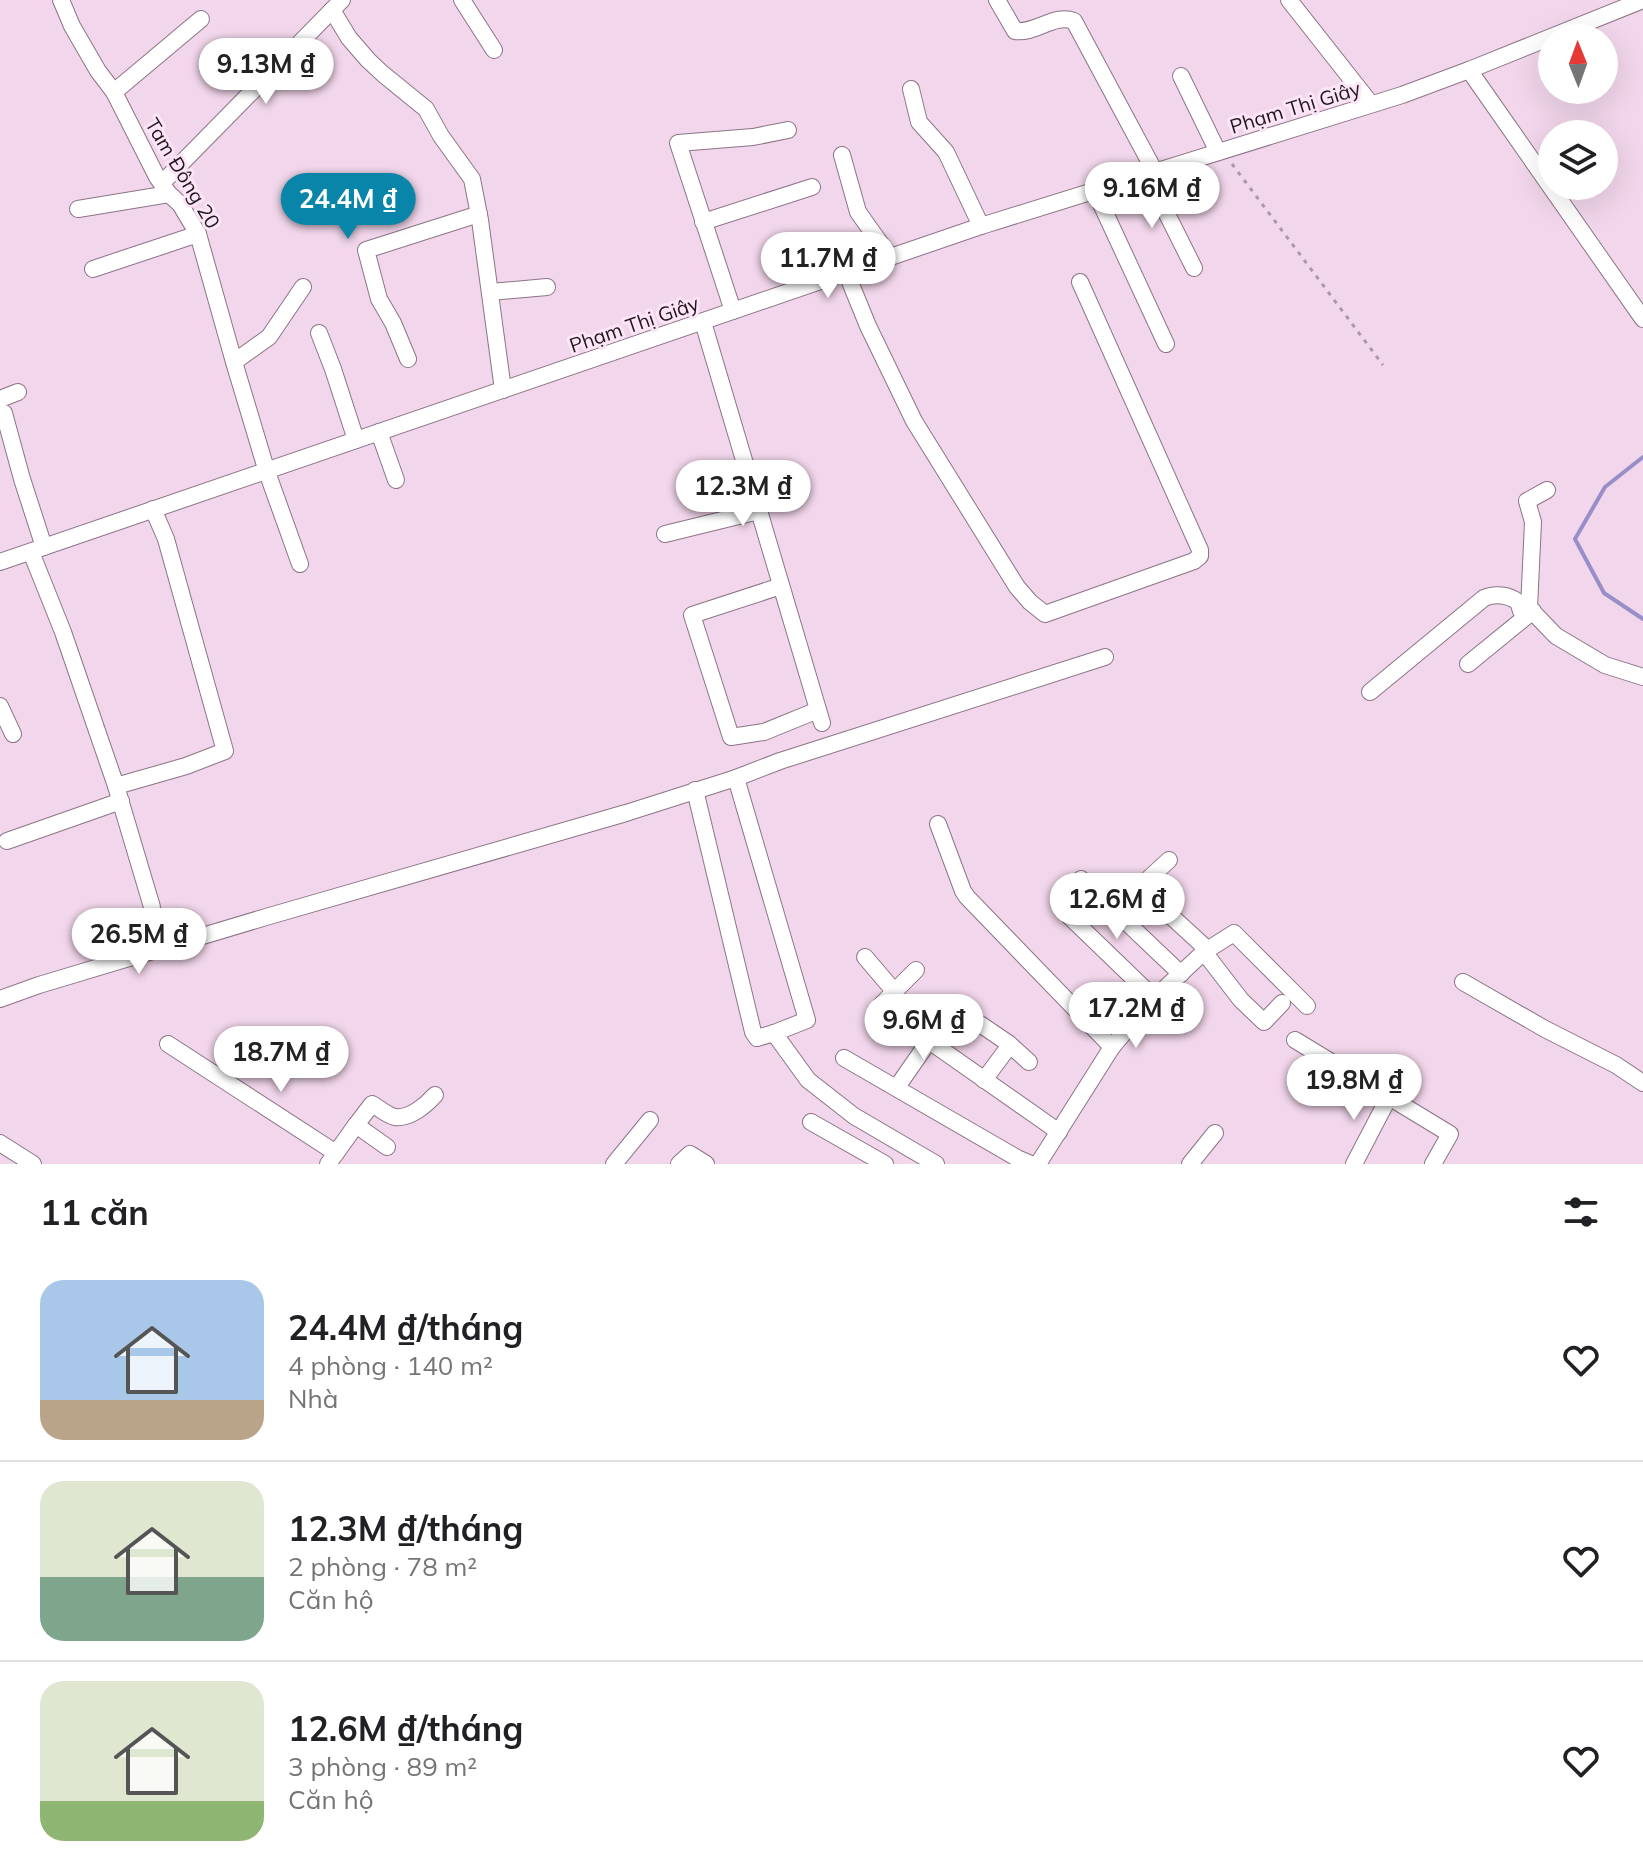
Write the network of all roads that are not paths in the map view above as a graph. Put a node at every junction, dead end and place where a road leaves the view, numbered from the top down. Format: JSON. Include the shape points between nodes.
{"nodes":[{"id":1,"x":61,"y":0,"type":"edge"},
{"id":2,"x":462,"y":0,"type":"edge"},
{"id":3,"x":997,"y":0,"type":"edge"},
{"id":4,"x":1289,"y":0,"type":"edge"},
{"id":5,"x":1643,"y":0,"type":"edge"},
{"id":6,"x":337,"y":5,"type":"edge"},
{"id":7,"x":1066,"y":5,"type":"dead end"},
{"id":8,"x":201,"y":19,"type":"dead end"},
{"id":9,"x":1074,"y":21,"type":"junction"},
{"id":10,"x":494,"y":50,"type":"dead end"},
{"id":11,"x":1469,"y":70,"type":"junction"},
{"id":12,"x":1181,"y":76,"type":"dead end"},
{"id":13,"x":911,"y":89,"type":"dead end"},
{"id":14,"x":114,"y":92,"type":"junction"},
{"id":15,"x":1371,"y":104,"type":"junction"},
{"id":16,"x":788,"y":130,"type":"dead end"},
{"id":17,"x":1222,"y":151,"type":"junction"},
{"id":18,"x":842,"y":155,"type":"dead end"},
{"id":19,"x":1151,"y":173,"type":"junction"},
{"id":20,"x":812,"y":187,"type":"dead end"},
{"id":21,"x":165,"y":188,"type":"junction"},
{"id":22,"x":1095,"y":191,"type":"junction"},
{"id":23,"x":78,"y":209,"type":"dead end"},
{"id":24,"x":479,"y":214,"type":"junction"},
{"id":25,"x":703,"y":222,"type":"junction"},
{"id":26,"x":981,"y":226,"type":"junction"},
{"id":27,"x":198,"y":234,"type":"junction"},
{"id":28,"x":890,"y":257,"type":"junction"},
{"id":29,"x":1194,"y":268,"type":"dead end"},
{"id":30,"x":93,"y":269,"type":"dead end"},
{"id":31,"x":846,"y":272,"type":"junction"},
{"id":32,"x":1080,"y":282,"type":"dead end"},
{"id":33,"x":303,"y":287,"type":"dead end"},
{"id":34,"x":547,"y":287,"type":"dead end"},
{"id":35,"x":490,"y":292,"type":"junction"},
{"id":36,"x":733,"y":311,"type":"junction"},
{"id":37,"x":1643,"y":319,"type":"edge"},
{"id":38,"x":703,"y":322,"type":"junction"},
{"id":39,"x":319,"y":333,"type":"dead end"},
{"id":40,"x":1166,"y":344,"type":"dead end"},
{"id":41,"x":408,"y":359,"type":"dead end"},
{"id":42,"x":234,"y":362,"type":"junction"},
{"id":43,"x":503,"y":390,"type":"junction"},
{"id":44,"x":18,"y":392,"type":"dead end"},
{"id":45,"x":2,"y":406,"type":"edge"},
{"id":46,"x":379,"y":432,"type":"junction"},
{"id":47,"x":356,"y":440,"type":"junction"},
{"id":48,"x":267,"y":472,"type":"junction"},
{"id":49,"x":396,"y":480,"type":"dead end"},
{"id":50,"x":1547,"y":490,"type":"dead end"},
{"id":51,"x":153,"y":509,"type":"junction"},
{"id":52,"x":759,"y":511,"type":"junction"},
{"id":53,"x":665,"y":534,"type":"dead end"},
{"id":54,"x":38,"y":550,"type":"junction"},
{"id":55,"x":0,"y":562,"type":"edge"},
{"id":56,"x":300,"y":564,"type":"dead end"},
{"id":57,"x":781,"y":586,"type":"junction"},
{"id":58,"x":1531,"y":609,"type":"junction"},
{"id":59,"x":1105,"y":657,"type":"dead end"},
{"id":60,"x":1468,"y":664,"type":"dead end"},
{"id":61,"x":1643,"y":677,"type":"edge"},
{"id":62,"x":1370,"y":692,"type":"dead end"},
{"id":63,"x":0,"y":706,"type":"edge"},
{"id":64,"x":13,"y":734,"type":"dead end"},
{"id":65,"x":736,"y":778,"type":"junction"},
{"id":66,"x":695,"y":790,"type":"junction"},
{"id":67,"x":119,"y":794,"type":"junction"},
{"id":68,"x":938,"y":824,"type":"dead end"},
{"id":69,"x":7,"y":841,"type":"dead end"},
{"id":70,"x":1169,"y":860,"type":"dead end"},
{"id":71,"x":1081,"y":879,"type":"dead end"},
{"id":72,"x":152,"y":907,"type":"dead end"},
{"id":73,"x":1069,"y":916,"type":"dead end"},
{"id":74,"x":1206,"y":951,"type":"junction"},
{"id":75,"x":865,"y":957,"type":"dead end"},
{"id":76,"x":916,"y":970,"type":"dead end"},
{"id":77,"x":1181,"y":974,"type":"junction"},
{"id":78,"x":1463,"y":982,"type":"dead end"},
{"id":79,"x":894,"y":991,"type":"junction"},
{"id":80,"x":1154,"y":998,"type":"junction"},
{"id":81,"x":0,"y":999,"type":"edge"},
{"id":82,"x":1282,"y":1003,"type":"dead end"},
{"id":83,"x":1307,"y":1006,"type":"dead end"},
{"id":84,"x":980,"y":1024,"type":"dead end"},
{"id":85,"x":774,"y":1033,"type":"junction"},
{"id":86,"x":1295,"y":1040,"type":"dead end"},
{"id":87,"x":929,"y":1041,"type":"junction"},
{"id":88,"x":168,"y":1044,"type":"dead end"},
{"id":89,"x":1010,"y":1045,"type":"junction"},
{"id":90,"x":1112,"y":1047,"type":"junction"},
{"id":91,"x":844,"y":1058,"type":"dead end"},
{"id":92,"x":1029,"y":1062,"type":"dead end"},
{"id":93,"x":984,"y":1080,"type":"junction"},
{"id":94,"x":1643,"y":1083,"type":"edge"},
{"id":95,"x":897,"y":1087,"type":"junction"},
{"id":96,"x":435,"y":1095,"type":"dead end"},
{"id":97,"x":1389,"y":1097,"type":"junction"},
{"id":98,"x":650,"y":1120,"type":"dead end"},
{"id":99,"x":811,"y":1122,"type":"dead end"},
{"id":100,"x":356,"y":1125,"type":"junction"},
{"id":101,"x":1059,"y":1132,"type":"junction"},
{"id":102,"x":1215,"y":1133,"type":"dead end"},
{"id":103,"x":0,"y":1143,"type":"edge"},
{"id":104,"x":387,"y":1147,"type":"dead end"},
{"id":105,"x":332,"y":1158,"type":"edge"},
{"id":106,"x":1021,"y":1162,"type":"edge"},
{"id":107,"x":1357,"y":1163,"type":"edge"},
{"id":108,"x":33,"y":1164,"type":"edge"},
{"id":109,"x":614,"y":1164,"type":"edge"},
{"id":110,"x":679,"y":1164,"type":"edge"},
{"id":111,"x":706,"y":1164,"type":"edge"},
{"id":112,"x":885,"y":1164,"type":"edge"},
{"id":113,"x":936,"y":1164,"type":"edge"},
{"id":114,"x":1038,"y":1164,"type":"edge"},
{"id":115,"x":1190,"y":1164,"type":"edge"},
{"id":116,"x":1433,"y":1164,"type":"edge"}],
"edges":[{"from":1,"to":14,"type":"street","name":"Tam Đông 20"},
{"from":2,"to":10,"type":"street"},
{"from":3,"to":9,"type":"street","via":[[1015,31],[1064,17]]},
{"from":4,"to":15,"type":"street"},
{"from":5,"to":11,"type":"street","name":"Phạm Thị Giây"},
{"from":6,"to":21,"type":"street"},
{"from":6,"to":24,"type":"street","via":[[349,38],[426,109],[472,179]]},
{"from":7,"to":9,"type":"street"},
{"from":8,"to":14,"type":"street"},
{"from":9,"to":19,"type":"street"},
{"from":11,"to":15,"type":"street","name":"Phạm Thị Giây"},
{"from":11,"to":37,"type":"street"},
{"from":12,"to":17,"type":"street"},
{"from":13,"to":26,"type":"street","via":[[919,122],[946,152]]},
{"from":14,"to":21,"type":"street","name":"Tam Đông 20"},
{"from":15,"to":17,"type":"street","name":"Phạm Thị Giây"},
{"from":16,"to":25,"type":"street","via":[[678,143]]},
{"from":17,"to":19,"type":"street","name":"Phạm Thị Giây"},
{"from":18,"to":28,"type":"street","via":[[858,212]]},
{"from":19,"to":22,"type":"street","name":"Phạm Thị Giây"},
{"from":19,"to":29,"type":"street"},
{"from":20,"to":25,"type":"street"},
{"from":21,"to":23,"type":"street"},
{"from":21,"to":27,"type":"street","name":"Tam Đông 20"},
{"from":22,"to":26,"type":"street","name":"Phạm Thị Giây"},
{"from":22,"to":40,"type":"street"},
{"from":24,"to":35,"type":"street"},
{"from":24,"to":41,"type":"street","via":[[366,250],[379,299]]},
{"from":25,"to":36,"type":"street"},
{"from":26,"to":28,"type":"street","name":"Phạm Thị Giây"},
{"from":27,"to":30,"type":"street"},
{"from":27,"to":42,"type":"street","name":"Tam Đông 20"},
{"from":28,"to":31,"type":"street","name":"Phạm Thị Giây"},
{"from":31,"to":32,"type":"street","via":[[914,421],[1017,587],[1045,614],[1200,556]]},
{"from":31,"to":36,"type":"street","name":"Phạm Thị Giây"},
{"from":33,"to":42,"type":"street","via":[[269,337]]},
{"from":34,"to":35,"type":"street"},
{"from":35,"to":43,"type":"street"},
{"from":36,"to":38,"type":"street","name":"Phạm Thị Giây"},
{"from":38,"to":43,"type":"street","name":"Phạm Thị Giây"},
{"from":38,"to":52,"type":"street"},
{"from":39,"to":47,"type":"street"},
{"from":42,"to":48,"type":"street","name":"Tam Đông 20"},
{"from":43,"to":46,"type":"street","name":"Phạm Thị Giây"},
{"from":44,"to":45,"type":"street"},
{"from":45,"to":54,"type":"street"},
{"from":46,"to":47,"type":"street","name":"Phạm Thị Giây"},
{"from":46,"to":49,"type":"street"},
{"from":47,"to":48,"type":"street","name":"Phạm Thị Giây"},
{"from":48,"to":51,"type":"street","name":"Phạm Thị Giây"},
{"from":48,"to":56,"type":"street","name":"Tam Đông 20"},
{"from":50,"to":58,"type":"street","via":[[1527,501],[1533,522]]},
{"from":51,"to":54,"type":"street","name":"Phạm Thị Giây"},
{"from":51,"to":67,"type":"street","via":[[225,751]]},
{"from":52,"to":53,"type":"street"},
{"from":52,"to":57,"type":"street"},
{"from":54,"to":55,"type":"street","name":"Phạm Thị Giây"},
{"from":54,"to":67,"type":"street"},
{"from":57,"to":57,"type":"street","via":[[820,717],[731,737],[692,615]]},
{"from":58,"to":60,"type":"street"},
{"from":58,"to":61,"type":"street","via":[[1560,639],[1605,665]]},
{"from":58,"to":62,"type":"street","via":[[1521,611],[1507,596],[1484,598]]},
{"from":59,"to":65,"type":"street"},
{"from":63,"to":64,"type":"street"},
{"from":65,"to":66,"type":"street"},
{"from":65,"to":85,"type":"street","via":[[807,1020]]},
{"from":66,"to":81,"type":"street"},
{"from":66,"to":85,"type":"street","via":[[753,1032],[757,1038]]},
{"from":67,"to":69,"type":"street"},
{"from":67,"to":72,"type":"street"},
{"from":68,"to":90,"type":"street","via":[[967,897]]},
{"from":70,"to":74,"type":"street","via":[[1143,887]]},
{"from":71,"to":77,"type":"street"},
{"from":73,"to":80,"type":"street"},
{"from":74,"to":77,"type":"street"},
{"from":74,"to":82,"type":"street","via":[[1264,1022]]},
{"from":74,"to":83,"type":"street","via":[[1234,933]]},
{"from":75,"to":79,"type":"street"},
{"from":76,"to":79,"type":"street"},
{"from":77,"to":80,"type":"street"},
{"from":78,"to":94,"type":"street"},
{"from":79,"to":87,"type":"street","via":[[882,1004],[885,1010]]},
{"from":80,"to":90,"type":"street"},
{"from":84,"to":89,"type":"street"},
{"from":85,"to":113,"type":"street","via":[[808,1080],[854,1116]]},
{"from":86,"to":97,"type":"street"},
{"from":87,"to":93,"type":"street"},
{"from":87,"to":95,"type":"street"},
{"from":88,"to":105,"type":"street"},
{"from":89,"to":92,"type":"street"},
{"from":89,"to":93,"type":"street"},
{"from":90,"to":101,"type":"street"},
{"from":91,"to":95,"type":"street"},
{"from":93,"to":101,"type":"street"},
{"from":95,"to":106,"type":"street"},
{"from":96,"to":100,"type":"street","via":[[401,1117],[372,1104]]},
{"from":97,"to":107,"type":"street"},
{"from":97,"to":116,"type":"street","via":[[1450,1134]]},
{"from":98,"to":109,"type":"street"},
{"from":99,"to":112,"type":"street"},
{"from":100,"to":104,"type":"street"},
{"from":100,"to":105,"type":"street"},
{"from":101,"to":114,"type":"street"},
{"from":102,"to":115,"type":"street"},
{"from":103,"to":108,"type":"street"},
{"from":110,"to":111,"type":"street","via":[[690,1154]]}]}
